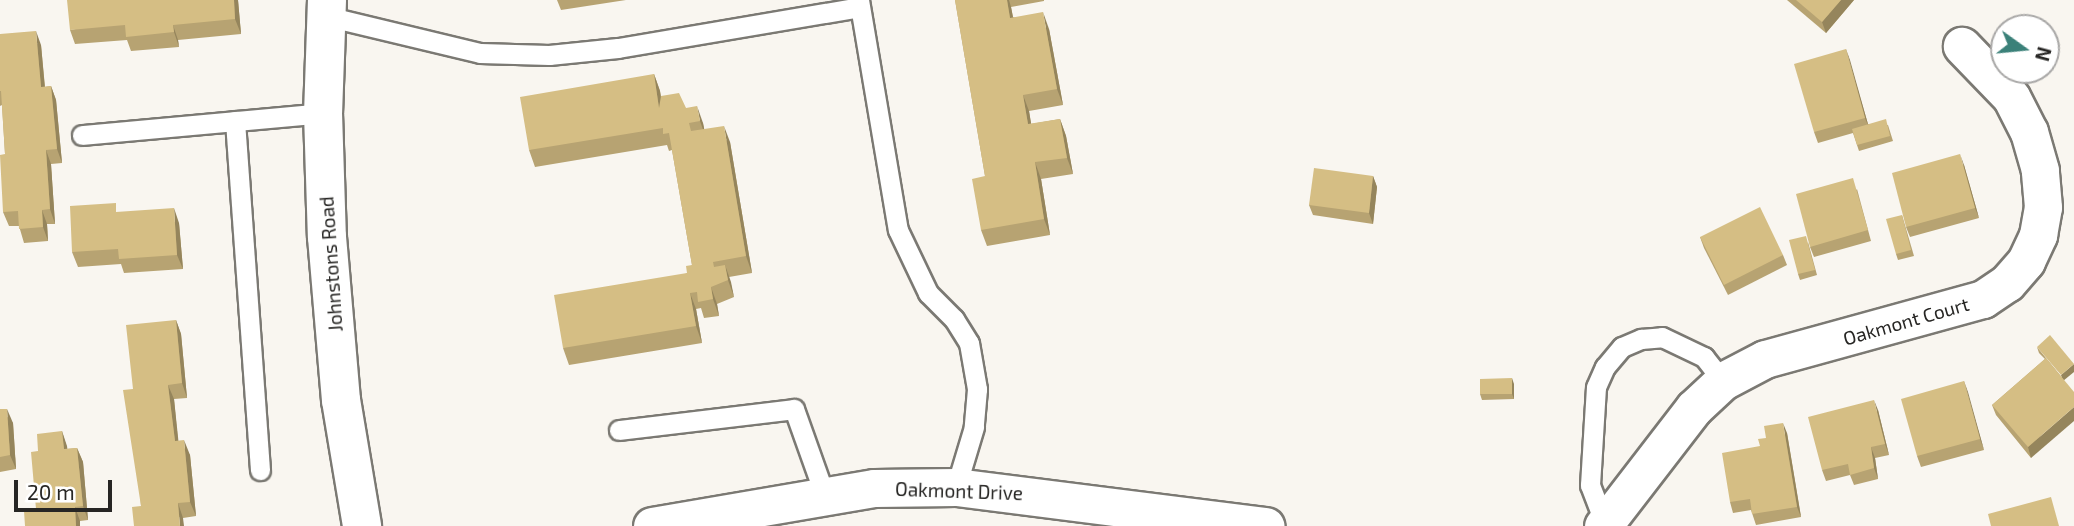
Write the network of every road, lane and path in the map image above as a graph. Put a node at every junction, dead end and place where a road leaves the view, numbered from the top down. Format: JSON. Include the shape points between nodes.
{"nodes":[{"id":1,"x":859,"y":3,"type":"edge"},
{"id":2,"x":327,"y":8,"type":"edge"},
{"id":3,"x":1962,"y":46,"type":"dead end"},
{"id":4,"x":323,"y":113,"type":"junction"},
{"id":5,"x":235,"y":121,"type":"junction"},
{"id":6,"x":82,"y":135,"type":"dead end"},
{"id":7,"x":1723,"y":381,"type":"junction"},
{"id":8,"x":619,"y":430,"type":"dead end"},
{"id":9,"x":260,"y":470,"type":"dead end"},
{"id":10,"x":956,"y":487,"type":"junction"},
{"id":11,"x":825,"y":496,"type":"junction"},
{"id":12,"x":1604,"y":525,"type":"edge"},
{"id":13,"x":362,"y":526,"type":"edge"},
{"id":14,"x":652,"y":526,"type":"edge"},
{"id":15,"x":1266,"y":526,"type":"edge"}],
"edges":[{"from":1,"to":2,"type":"lane","via":[[618,48],[549,55],[480,53]]},
{"from":1,"to":10,"type":"lane","via":[[898,230],[928,293],[954,319],[969,344],[977,389],[974,427]]},
{"from":2,"to":4,"type":"street","name":"Johnstons Road"},
{"from":3,"to":7,"type":"street","name":"Oakmont Court","via":[[2011,97],[2029,132],[2040,170],[2043,207],[2038,235],[2026,261],[2007,283],[1983,299],[1765,359]]},
{"from":4,"to":5,"type":"lane"},
{"from":4,"to":13,"type":"street","name":"Johnstons Road","via":[[327,237],[341,400]]},
{"from":5,"to":6,"type":"lane"},
{"from":5,"to":9,"type":"lane"},
{"from":7,"to":12,"type":"street","name":"Oakmont Court","via":[[1694,408]]},
{"from":7,"to":12,"type":"lane","via":[[1704,357],[1662,337],[1622,347],[1605,367],[1596,387],[1590,485]]},
{"from":8,"to":11,"type":"lane","via":[[793,409]]},
{"from":10,"to":11,"type":"street","name":"Oakmont Drive","via":[[874,488]]},
{"from":10,"to":15,"type":"street","name":"Oakmont Drive"},
{"from":11,"to":14,"type":"street","name":"Oakmont Drive"}]}
